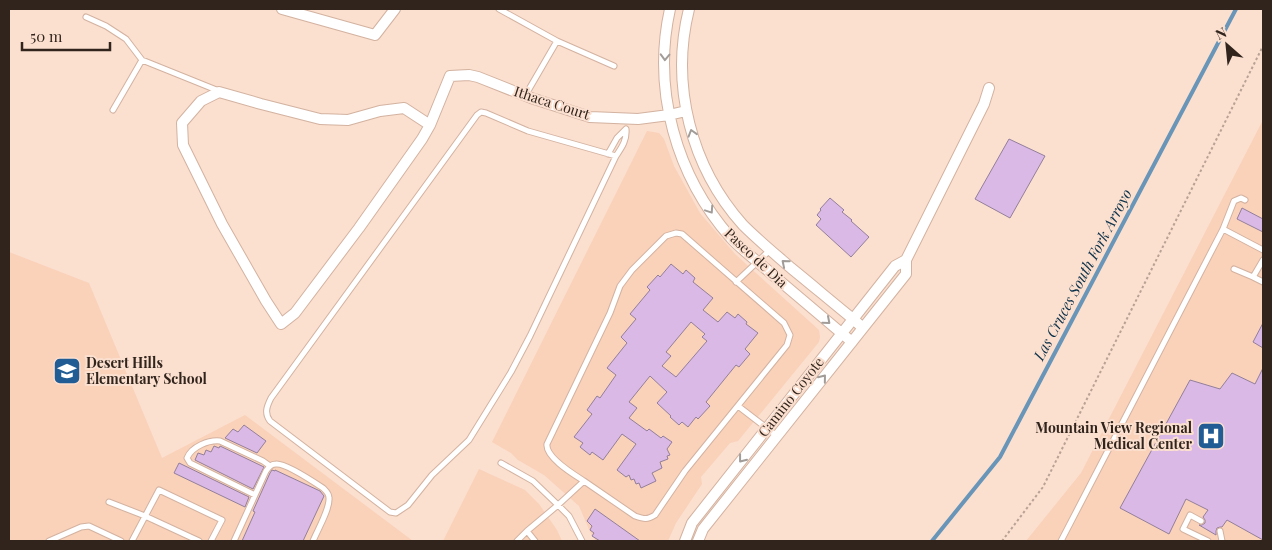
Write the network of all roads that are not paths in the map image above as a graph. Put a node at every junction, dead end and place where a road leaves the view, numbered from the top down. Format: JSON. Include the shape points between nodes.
{"nodes":[{"id":1,"x":282,"y":9,"type":"edge"},
{"id":2,"x":395,"y":9,"type":"edge"},
{"id":3,"x":499,"y":9,"type":"edge"},
{"id":4,"x":670,"y":9,"type":"edge"},
{"id":5,"x":689,"y":9,"type":"edge"},
{"id":6,"x":86,"y":17,"type":"dead end"},
{"id":7,"x":557,"y":41,"type":"junction"},
{"id":8,"x":142,"y":60,"type":"junction"},
{"id":9,"x":614,"y":66,"type":"dead end"},
{"id":10,"x":989,"y":88,"type":"dead end"},
{"id":11,"x":219,"y":92,"type":"junction"},
{"id":12,"x":525,"y":96,"type":"junction"},
{"id":13,"x":113,"y":110,"type":"dead end"},
{"id":14,"x":686,"y":110,"type":"junction"},
{"id":15,"x":669,"y":115,"type":"junction"},
{"id":16,"x":629,"y":118,"type":"junction"},
{"id":17,"x":430,"y":125,"type":"junction"},
{"id":18,"x":626,"y":129,"type":"junction"},
{"id":19,"x":608,"y":154,"type":"junction"},
{"id":20,"x":616,"y":156,"type":"junction"},
{"id":21,"x":1245,"y":200,"type":"dead end"},
{"id":22,"x":1223,"y":229,"type":"junction"},
{"id":23,"x":770,"y":250,"type":"junction"},
{"id":24,"x":1263,"y":250,"type":"edge"},
{"id":25,"x":906,"y":260,"type":"junction"},
{"id":26,"x":1263,"y":260,"type":"edge"},
{"id":27,"x":757,"y":261,"type":"junction"},
{"id":28,"x":1234,"y":269,"type":"dead end"},
{"id":29,"x":1253,"y":278,"type":"junction"},
{"id":30,"x":736,"y":282,"type":"junction"},
{"id":31,"x":1263,"y":282,"type":"edge"},
{"id":32,"x":853,"y":318,"type":"junction"},
{"id":33,"x":863,"y":328,"type":"junction"},
{"id":34,"x":841,"y":333,"type":"junction"},
{"id":35,"x":852,"y":342,"type":"junction"},
{"id":36,"x":738,"y":406,"type":"junction"},
{"id":37,"x":766,"y":428,"type":"junction"},
{"id":38,"x":777,"y":436,"type":"junction"},
{"id":39,"x":501,"y":463,"type":"dead end"},
{"id":40,"x":270,"y":466,"type":"junction"},
{"id":41,"x":584,"y":481,"type":"junction"},
{"id":42,"x":255,"y":495,"type":"junction"},
{"id":43,"x":109,"y":502,"type":"dead end"},
{"id":44,"x":558,"y":505,"type":"junction"},
{"id":45,"x":145,"y":516,"type":"junction"},
{"id":46,"x":1201,"y":521,"type":"dead end"},
{"id":47,"x":527,"y":531,"type":"junction"},
{"id":48,"x":1220,"y":531,"type":"dead end"},
{"id":49,"x":49,"y":541,"type":"edge"},
{"id":50,"x":121,"y":541,"type":"edge"},
{"id":51,"x":132,"y":541,"type":"edge"},
{"id":52,"x":199,"y":541,"type":"edge"},
{"id":53,"x":211,"y":541,"type":"edge"},
{"id":54,"x":234,"y":541,"type":"edge"},
{"id":55,"x":313,"y":541,"type":"edge"},
{"id":56,"x":517,"y":541,"type":"edge"},
{"id":57,"x":535,"y":541,"type":"edge"},
{"id":58,"x":582,"y":541,"type":"edge"},
{"id":59,"x":685,"y":541,"type":"edge"},
{"id":60,"x":698,"y":541,"type":"edge"},
{"id":61,"x":1061,"y":541,"type":"edge"},
{"id":62,"x":1208,"y":541,"type":"edge"},
{"id":63,"x":1222,"y":541,"type":"edge"}],
"edges":[{"from":1,"to":2,"type":"street","via":[[375,35]]},
{"from":3,"to":7,"type":"lane"},
{"from":4,"to":15,"type":"street","name":"Paseo de Dia","one_way":true,"via":[[664,58]]},
{"from":5,"to":14,"type":"street","name":"Paseo de Dia","via":[[682,68]]},
{"from":6,"to":8,"type":"lane","via":[[126,40]]},
{"from":7,"to":9,"type":"lane"},
{"from":7,"to":12,"type":"lane"},
{"from":8,"to":11,"type":"lane"},
{"from":8,"to":13,"type":"lane"},
{"from":10,"to":25,"type":"street","name":"Camino Coyote"},
{"from":11,"to":17,"type":"street","via":[[320,119],[348,120],[404,108]]},
{"from":11,"to":17,"type":"street","via":[[201,101],[182,123],[183,145],[222,224],[281,324],[295,313],[353,236]]},
{"from":12,"to":16,"type":"street","name":"Ithaca Court","via":[[590,117]]},
{"from":12,"to":17,"type":"street","name":"Ithaca Court","via":[[478,77],[450,76]]},
{"from":14,"to":15,"type":"street","name":"Ithaca Court"},
{"from":23,"to":14,"type":"street","name":"Paseo de Dia","one_way":true,"via":[[743,224],[720,194],[698,152]]},
{"from":15,"to":16,"type":"street","name":"Ithaca Court"},
{"from":15,"to":27,"type":"street","name":"Paseo de Dia","one_way":true,"via":[[682,159],[708,208],[724,229]]},
{"from":16,"to":18,"type":"lane"},
{"from":18,"to":19,"type":"lane"},
{"from":18,"to":20,"type":"lane","via":[[625,143]]},
{"from":19,"to":20,"type":"lane"},
{"from":19,"to":20,"type":"lane","via":[[528,131],[486,113],[477,115],[271,398],[266,412],[270,421],[390,512],[402,510],[432,475],[469,440],[512,372]]},
{"from":21,"to":22,"type":"lane","via":[[1241,198],[1234,202]]},
{"from":22,"to":24,"type":"lane"},
{"from":22,"to":61,"type":"lane"},
{"from":23,"to":27,"type":"lane"},
{"from":32,"to":23,"type":"street","name":"Paseo de Dia","one_way":true},
{"from":25,"to":32,"type":"street","name":"Camino Coyote","via":[[895,266]]},
{"from":25,"to":33,"type":"street","name":"Camino Coyote","via":[[906,274]]},
{"from":26,"to":29,"type":"lane"},
{"from":27,"to":30,"type":"lane"},
{"from":27,"to":34,"type":"street","name":"Paseo de Dia","one_way":true},
{"from":28,"to":29,"type":"lane"},
{"from":29,"to":31,"type":"lane"},
{"from":30,"to":36,"type":"lane","via":[[784,323],[790,335],[788,345]]},
{"from":30,"to":41,"type":"lane","via":[[682,234],[676,233],[666,236],[626,278],[547,448]]},
{"from":32,"to":33,"type":"street","name":"Paseo de Dia"},
{"from":32,"to":34,"type":"street","name":"Camino Coyote"},
{"from":33,"to":35,"type":"street","name":"Camino Coyote"},
{"from":34,"to":35,"type":"street","name":"Paseo de Dia"},
{"from":34,"to":37,"type":"street","name":"Camino Coyote"},
{"from":38,"to":35,"type":"street","name":"Camino Coyote","one_way":true},
{"from":36,"to":37,"type":"lane"},
{"from":36,"to":41,"type":"lane","via":[[655,515],[648,519],[635,516]]},
{"from":37,"to":38,"type":"lane"},
{"from":37,"to":59,"type":"street","name":"Camino Coyote","one_way":true,"via":[[692,522]]},
{"from":38,"to":60,"type":"street","name":"Camino Coyote","via":[[703,529]]},
{"from":39,"to":44,"type":"lane","via":[[533,482]]},
{"from":40,"to":42,"type":"lane"},
{"from":40,"to":42,"type":"lane","via":[[214,440],[189,453],[190,463]]},
{"from":40,"to":55,"type":"lane","via":[[276,463],[285,466],[328,492],[329,502]]},
{"from":41,"to":44,"type":"lane"},
{"from":42,"to":54,"type":"lane"},
{"from":43,"to":45,"type":"lane"},
{"from":44,"to":47,"type":"lane"},
{"from":44,"to":58,"type":"lane","via":[[569,516]]},
{"from":45,"to":51,"type":"lane"},
{"from":45,"to":52,"type":"lane"},
{"from":45,"to":53,"type":"lane","via":[[159,490],[222,520]]},
{"from":46,"to":62,"type":"lane","via":[[1190,515],[1183,529]]},
{"from":47,"to":56,"type":"lane"},
{"from":47,"to":57,"type":"lane"},
{"from":48,"to":63,"type":"lane"},
{"from":49,"to":50,"type":"lane","via":[[89,526]]}]}
